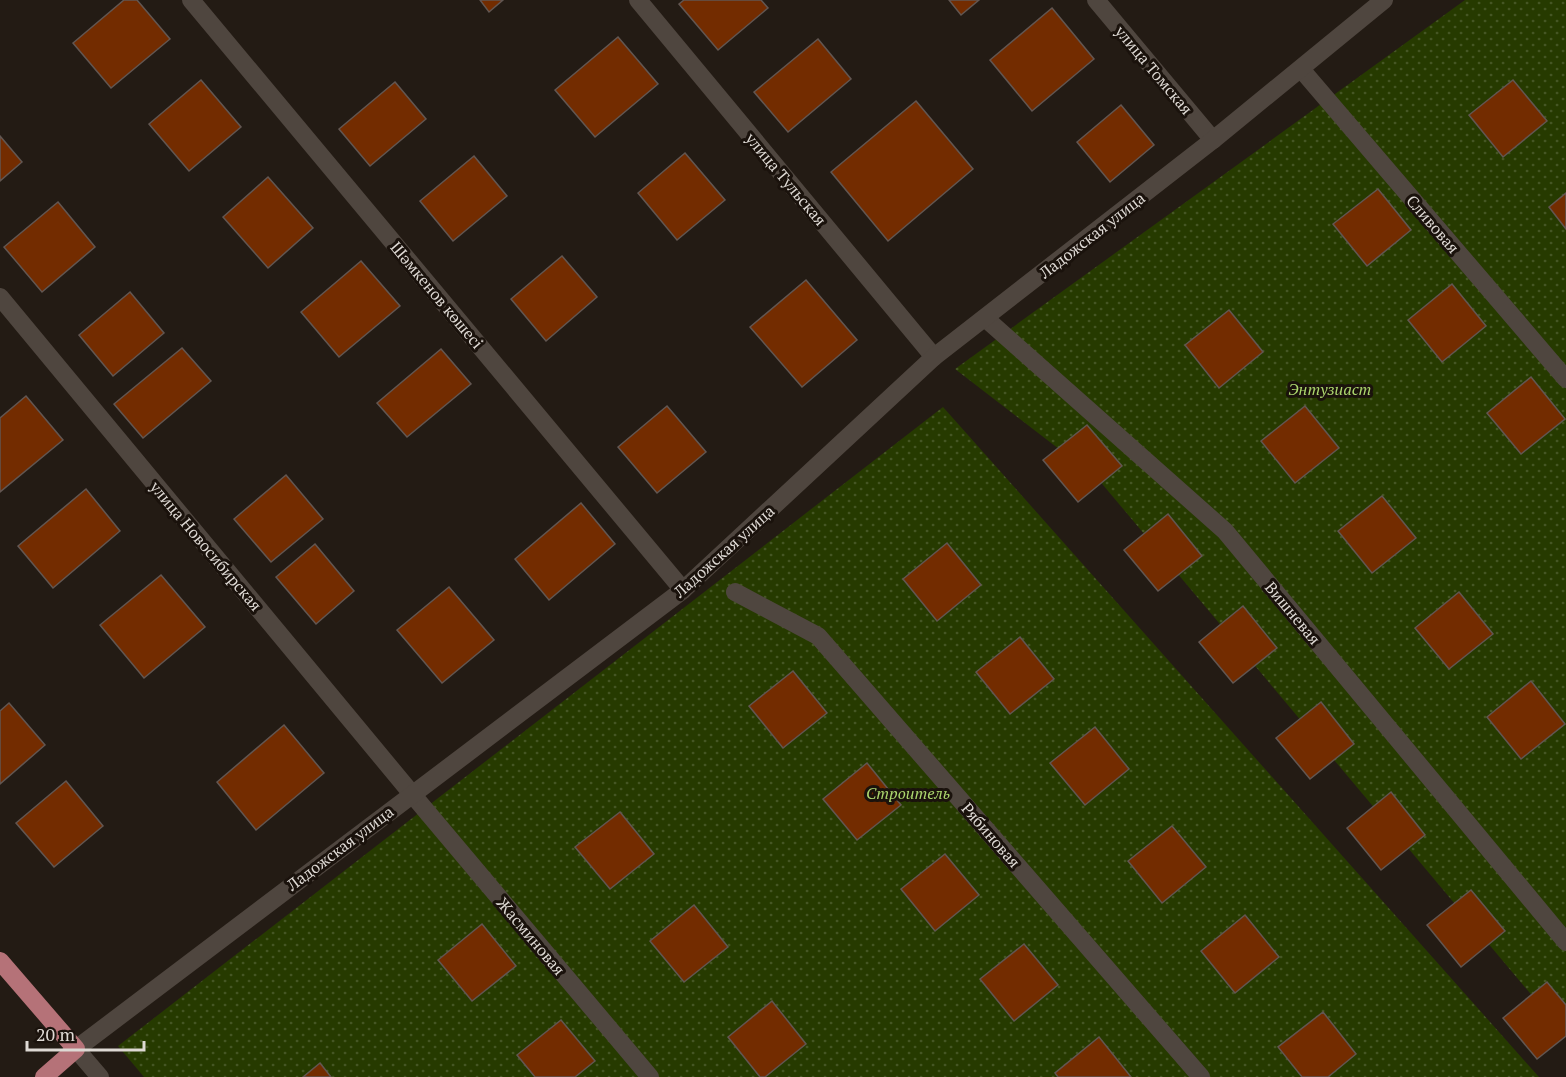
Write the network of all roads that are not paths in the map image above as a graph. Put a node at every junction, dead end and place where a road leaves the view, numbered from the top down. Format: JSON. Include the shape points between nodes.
{"nodes":[{"id":1,"x":190,"y":0,"type":"edge"},
{"id":2,"x":638,"y":0,"type":"edge"},
{"id":3,"x":1096,"y":0,"type":"edge"},
{"id":4,"x":1384,"y":0,"type":"edge"},
{"id":5,"x":1301,"y":69,"type":"junction"},
{"id":6,"x":1213,"y":140,"type":"junction"},
{"id":7,"x":0,"y":297,"type":"edge"},
{"id":8,"x":985,"y":318,"type":"junction"},
{"id":9,"x":934,"y":357,"type":"junction"},
{"id":10,"x":1566,"y":379,"type":"edge"},
{"id":11,"x":683,"y":590,"type":"junction"},
{"id":12,"x":735,"y":592,"type":"dead end"},
{"id":13,"x":412,"y":794,"type":"junction"},
{"id":14,"x":1566,"y":942,"type":"edge"},
{"id":15,"x":0,"y":961,"type":"edge"},
{"id":16,"x":76,"y":1050,"type":"junction"},
{"id":17,"x":44,"y":1077,"type":"edge"},
{"id":18,"x":100,"y":1077,"type":"edge"},
{"id":19,"x":650,"y":1077,"type":"edge"},
{"id":20,"x":1202,"y":1077,"type":"edge"}],
"edges":[{"from":1,"to":11,"type":"street","name":"Шәмкенов көшесі"},
{"from":2,"to":9,"type":"street","name":"улица Тульская"},
{"from":3,"to":6,"type":"street","name":"улица Томская"},
{"from":4,"to":5,"type":"street","name":"Ладожская улица"},
{"from":5,"to":6,"type":"street","name":"Ладожская улица"},
{"from":5,"to":10,"type":"street","name":"Сливовая"},
{"from":6,"to":8,"type":"street","name":"Ладожская улица"},
{"from":7,"to":13,"type":"street","name":"улица Новосибирская"},
{"from":8,"to":9,"type":"street","name":"Ладожская улица"},
{"from":8,"to":14,"type":"street","name":"Вишневая","via":[[1225,531]]},
{"from":9,"to":11,"type":"street","name":"Ладожская улица"},
{"from":11,"to":13,"type":"street","name":"Ладожская улица"},
{"from":12,"to":20,"type":"street","name":"Рябиновая","via":[[818,636]]},
{"from":13,"to":16,"type":"street","name":"Ладожская улица"},
{"from":13,"to":19,"type":"street","name":"Жасминовая"},
{"from":15,"to":16,"type":"main road"},
{"from":16,"to":17,"type":"main road","name":"Ладожская улица"},
{"from":16,"to":18,"type":"street"}]}
